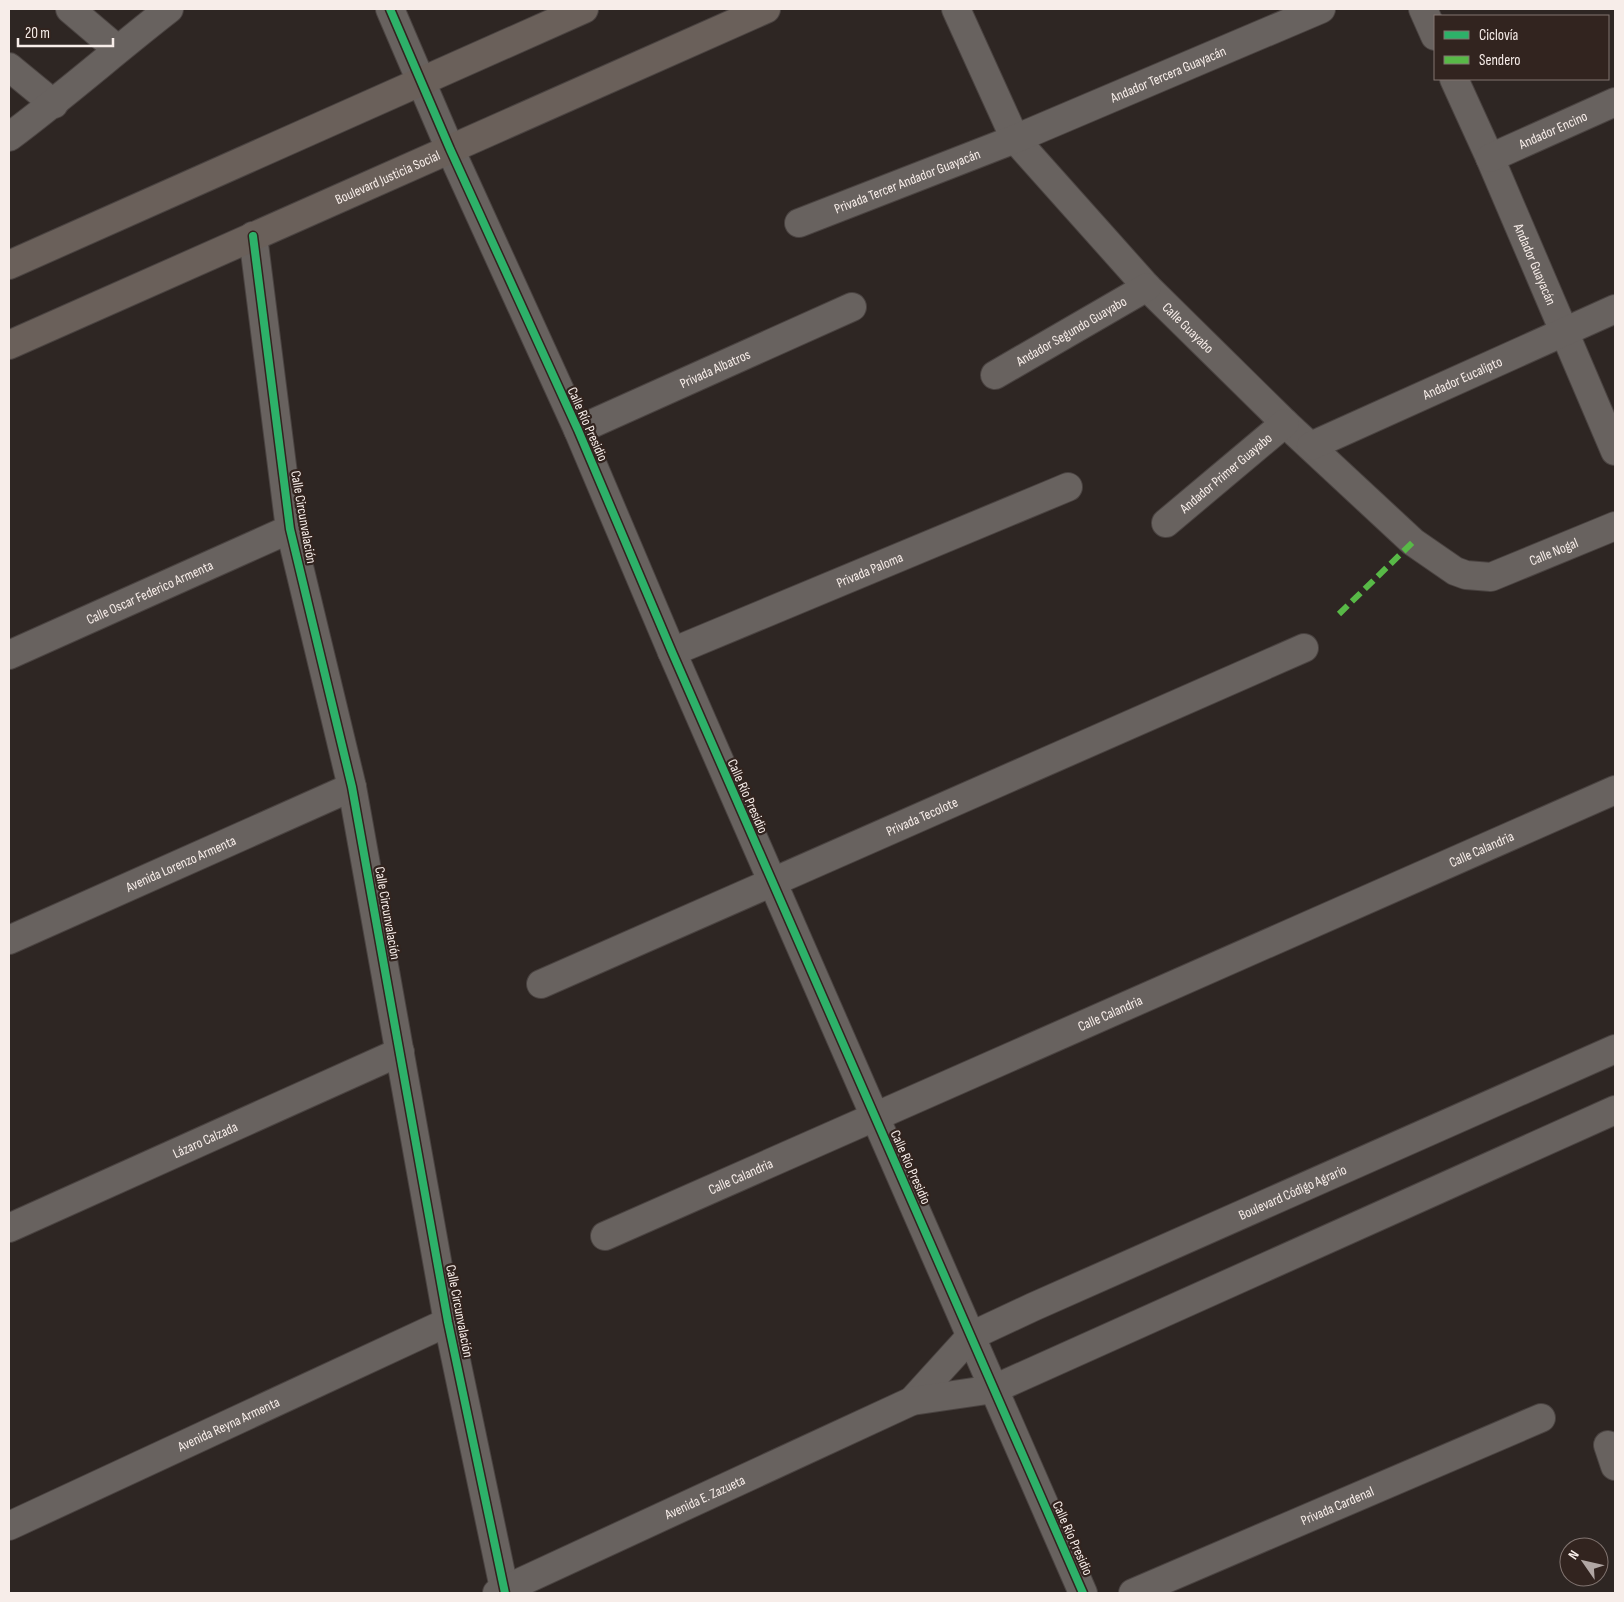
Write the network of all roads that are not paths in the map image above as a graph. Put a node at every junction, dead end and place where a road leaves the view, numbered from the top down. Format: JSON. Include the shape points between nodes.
{"nodes":[{"id":1,"x":70,"y":9,"type":"edge"},
{"id":2,"x":169,"y":9,"type":"edge"},
{"id":3,"x":390,"y":9,"type":"edge"},
{"id":4,"x":584,"y":9,"type":"edge"},
{"id":5,"x":766,"y":9,"type":"edge"},
{"id":6,"x":956,"y":9,"type":"edge"},
{"id":7,"x":1321,"y":9,"type":"edge"},
{"id":8,"x":1423,"y":9,"type":"edge"},
{"id":9,"x":1434,"y":34,"type":"edge"},
{"id":10,"x":117,"y":49,"type":"junction"},
{"id":11,"x":9,"y":67,"type":"edge"},
{"id":12,"x":1454,"y":80,"type":"edge"},
{"id":13,"x":422,"y":81,"type":"junction"},
{"id":14,"x":1615,"y":102,"type":"edge"},
{"id":15,"x":54,"y":104,"type":"junction"},
{"id":16,"x":9,"y":137,"type":"edge"},
{"id":17,"x":1015,"y":139,"type":"junction"},
{"id":18,"x":450,"y":149,"type":"junction"},
{"id":19,"x":1490,"y":158,"type":"junction"},
{"id":20,"x":799,"y":223,"type":"dead end"},
{"id":21,"x":253,"y":236,"type":"junction"},
{"id":22,"x":9,"y":265,"type":"edge"},
{"id":23,"x":1147,"y":287,"type":"junction"},
{"id":24,"x":852,"y":308,"type":"dead end"},
{"id":25,"x":1615,"y":309,"type":"edge"},
{"id":26,"x":1565,"y":332,"type":"junction"},
{"id":27,"x":9,"y":345,"type":"edge"},
{"id":28,"x":995,"y":375,"type":"dead end"},
{"id":29,"x":1285,"y":422,"type":"junction"},
{"id":30,"x":578,"y":430,"type":"junction"},
{"id":31,"x":1311,"y":446,"type":"junction"},
{"id":32,"x":1615,"y":451,"type":"edge"},
{"id":33,"x":1068,"y":486,"type":"dead end"},
{"id":34,"x":1166,"y":523,"type":"dead end"},
{"id":35,"x":1615,"y":526,"type":"edge"},
{"id":36,"x":290,"y":529,"type":"junction"},
{"id":37,"x":1491,"y":577,"type":"joint"},
{"id":38,"x":1304,"y":648,"type":"dead end"},
{"id":39,"x":672,"y":652,"type":"junction"},
{"id":40,"x":9,"y":655,"type":"edge"},
{"id":41,"x":352,"y":786,"type":"junction"},
{"id":42,"x":1615,"y":790,"type":"edge"},
{"id":43,"x":772,"y":882,"type":"junction"},
{"id":44,"x":9,"y":940,"type":"edge"},
{"id":45,"x":541,"y":984,"type":"dead end"},
{"id":46,"x":1615,"y":1049,"type":"edge"},
{"id":47,"x":400,"y":1052,"type":"junction"},
{"id":48,"x":1615,"y":1110,"type":"edge"},
{"id":49,"x":875,"y":1117,"type":"junction"},
{"id":50,"x":9,"y":1228,"type":"edge"},
{"id":51,"x":605,"y":1236,"type":"dead end"},
{"id":52,"x":448,"y":1322,"type":"junction"},
{"id":53,"x":971,"y":1336,"type":"junction"},
{"id":54,"x":994,"y":1388,"type":"junction"},
{"id":55,"x":912,"y":1401,"type":"junction"},
{"id":56,"x":1541,"y":1418,"type":"dead end"},
{"id":57,"x":9,"y":1526,"type":"edge"},
{"id":58,"x":502,"y":1592,"type":"edge"},
{"id":59,"x":1083,"y":1593,"type":"edge"},
{"id":60,"x":1133,"y":1593,"type":"edge"}],
"edges":[{"from":1,"to":10,"type":"street"},
{"from":2,"to":10,"type":"street"},
{"from":3,"to":13,"type":"street","name":"Calle Río Presidio"},
{"from":4,"to":13,"type":"main road"},
{"from":5,"to":18,"type":"main road","name":"Boulevard Justicia Social"},
{"from":6,"to":17,"type":"street","name":"Calle Guayabo"},
{"from":7,"to":17,"type":"street","name":"Andador Tercera Guayacán"},
{"from":8,"to":9,"type":"street"},
{"from":10,"to":15,"type":"street"},
{"from":11,"to":15,"type":"street"},
{"from":12,"to":19,"type":"street","name":"Andador Guayacán"},
{"from":13,"to":18,"type":"street","name":"Calle Río Presidio"},
{"from":13,"to":22,"type":"main road"},
{"from":14,"to":19,"type":"street","name":"Andador Encino"},
{"from":15,"to":16,"type":"street"},
{"from":17,"to":20,"type":"street","name":"Privada Tercer Andador Guayacán"},
{"from":17,"to":23,"type":"street","name":"Calle Guayabo"},
{"from":18,"to":21,"type":"main road","name":"Boulevard Justicia Social"},
{"from":18,"to":30,"type":"street","name":"Calle Río Presidio"},
{"from":19,"to":26,"type":"street","name":"Andador Guayacán"},
{"from":21,"to":27,"type":"main road","name":"Boulevard Justicia Social"},
{"from":21,"to":36,"type":"street","name":"Calle Circunvalación"},
{"from":23,"to":28,"type":"street","name":"Andador Segundo Guayabo"},
{"from":23,"to":29,"type":"street","name":"Calle Guayabo"},
{"from":24,"to":30,"type":"street","name":"Privada Albatros"},
{"from":25,"to":26,"type":"street","name":"Andador Eucalipto"},
{"from":26,"to":31,"type":"street","name":"Andador Eucalipto"},
{"from":26,"to":32,"type":"street","name":"Andador Guayacán"},
{"from":29,"to":31,"type":"street","name":"Calle Guayabo"},
{"from":29,"to":34,"type":"street","name":"Andador Primer Guayabo"},
{"from":30,"to":39,"type":"street","name":"Calle Río Presidio"},
{"from":31,"to":37,"type":"street","name":"Calle Guayabo","via":[[1413,542],[1455,571]]},
{"from":33,"to":39,"type":"street","name":"Privada Paloma"},
{"from":35,"to":37,"type":"street","name":"Calle Nogal"},
{"from":36,"to":40,"type":"street","name":"Calle Oscar Federico Armenta"},
{"from":36,"to":41,"type":"street","name":"Calle Circunvalación"},
{"from":38,"to":43,"type":"street","name":"Privada Tecolote"},
{"from":39,"to":43,"type":"street","name":"Calle Río Presidio"},
{"from":41,"to":44,"type":"street","name":"Avenida Lorenzo Armenta"},
{"from":41,"to":47,"type":"street","name":"Calle Circunvalación"},
{"from":42,"to":49,"type":"street","name":"Calle Calandria"},
{"from":43,"to":45,"type":"street","name":"Privada Tecolote"},
{"from":43,"to":49,"type":"street","name":"Calle Río Presidio"},
{"from":46,"to":53,"type":"street","name":"Boulevard Código Agrario"},
{"from":47,"to":50,"type":"street","name":"Lázaro Calzada"},
{"from":47,"to":52,"type":"street","name":"Calle Circunvalación"},
{"from":48,"to":54,"type":"street"},
{"from":49,"to":51,"type":"street","name":"Calle Calandria"},
{"from":49,"to":53,"type":"street","name":"Calle Río Presidio"},
{"from":52,"to":57,"type":"street","name":"Avenida Reyna Armenta"},
{"from":52,"to":58,"type":"street","name":"Calle Circunvalación"},
{"from":53,"to":54,"type":"street","name":"Calle Río Presidio"},
{"from":53,"to":55,"type":"street","name":"Avenida E. Zazueta"},
{"from":54,"to":55,"type":"street","name":"Avenida E. Zazueta"},
{"from":54,"to":59,"type":"street","name":"Calle Río Presidio"},
{"from":55,"to":58,"type":"street","name":"Avenida E. Zazueta"},
{"from":56,"to":60,"type":"street","name":"Privada Cardenal"}]}
